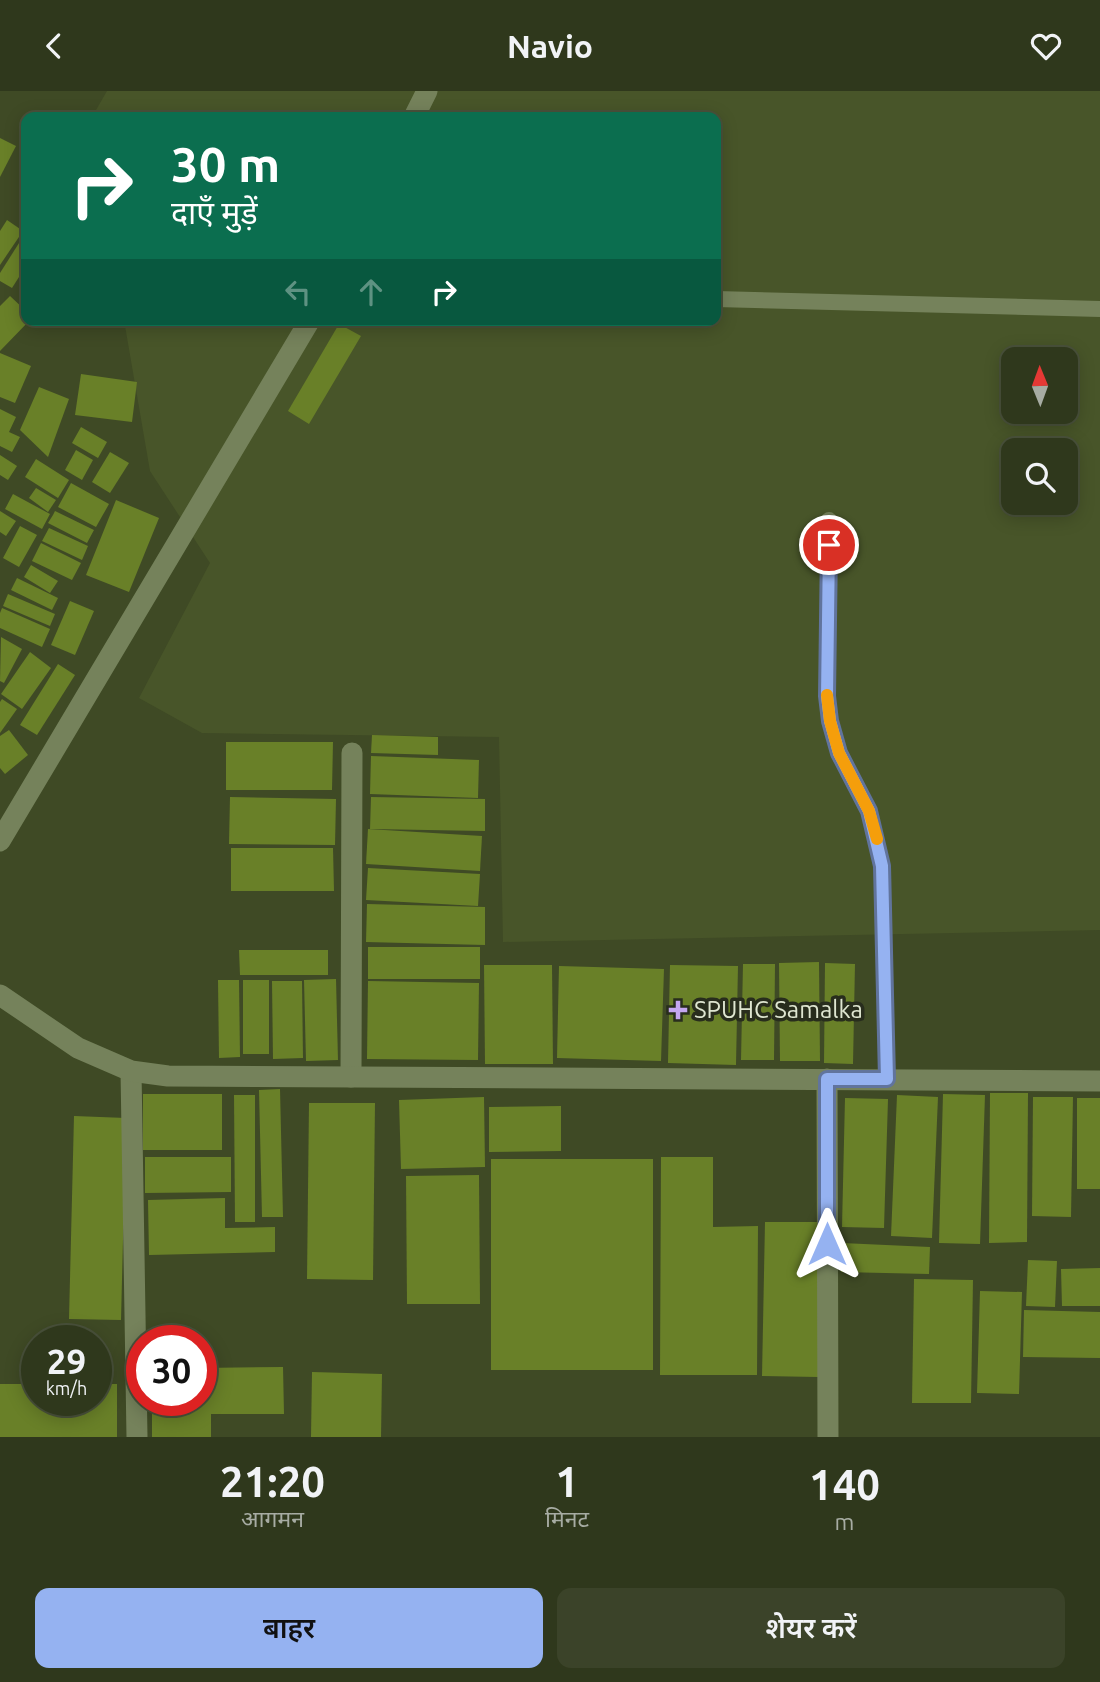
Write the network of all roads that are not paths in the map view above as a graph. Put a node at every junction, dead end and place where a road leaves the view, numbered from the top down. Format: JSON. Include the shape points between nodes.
{"nodes":[{"id":1,"x":427,"y":91,"type":"edge"},
{"id":2,"x":416,"y":112,"type":"edge"},
{"id":3,"x":721,"y":299,"type":"edge"},
{"id":4,"x":1100,"y":309,"type":"edge"},
{"id":5,"x":306,"y":326,"type":"edge"},
{"id":6,"x":829,"y":520,"type":"dead end"},
{"id":7,"x":352,"y":753,"type":"dead end"},
{"id":8,"x":0,"y":842,"type":"edge"},
{"id":9,"x":0,"y":995,"type":"edge"},
{"id":10,"x":131,"y":1071,"type":"junction"},
{"id":11,"x":352,"y":1077,"type":"junction"},
{"id":12,"x":827,"y":1079,"type":"junction"},
{"id":13,"x":887,"y":1079,"type":"junction"},
{"id":14,"x":1100,"y":1081,"type":"edge"},
{"id":15,"x":137,"y":1437,"type":"edge"},
{"id":16,"x":828,"y":1437,"type":"edge"}],
"edges":[{"from":1,"to":2,"type":"street"},
{"from":3,"to":4,"type":"lane"},
{"from":5,"to":8,"type":"street"},
{"from":6,"to":13,"type":"lane","via":[[827,696],[839,753],[869,811],[882,866]]},
{"from":7,"to":11,"type":"street"},
{"from":9,"to":10,"type":"street","via":[[78,1048]]},
{"from":10,"to":11,"type":"street","via":[[168,1076]]},
{"from":10,"to":15,"type":"street"},
{"from":11,"to":12,"type":"street"},
{"from":12,"to":13,"type":"street"},
{"from":12,"to":16,"type":"street"},
{"from":13,"to":14,"type":"street"}]}
